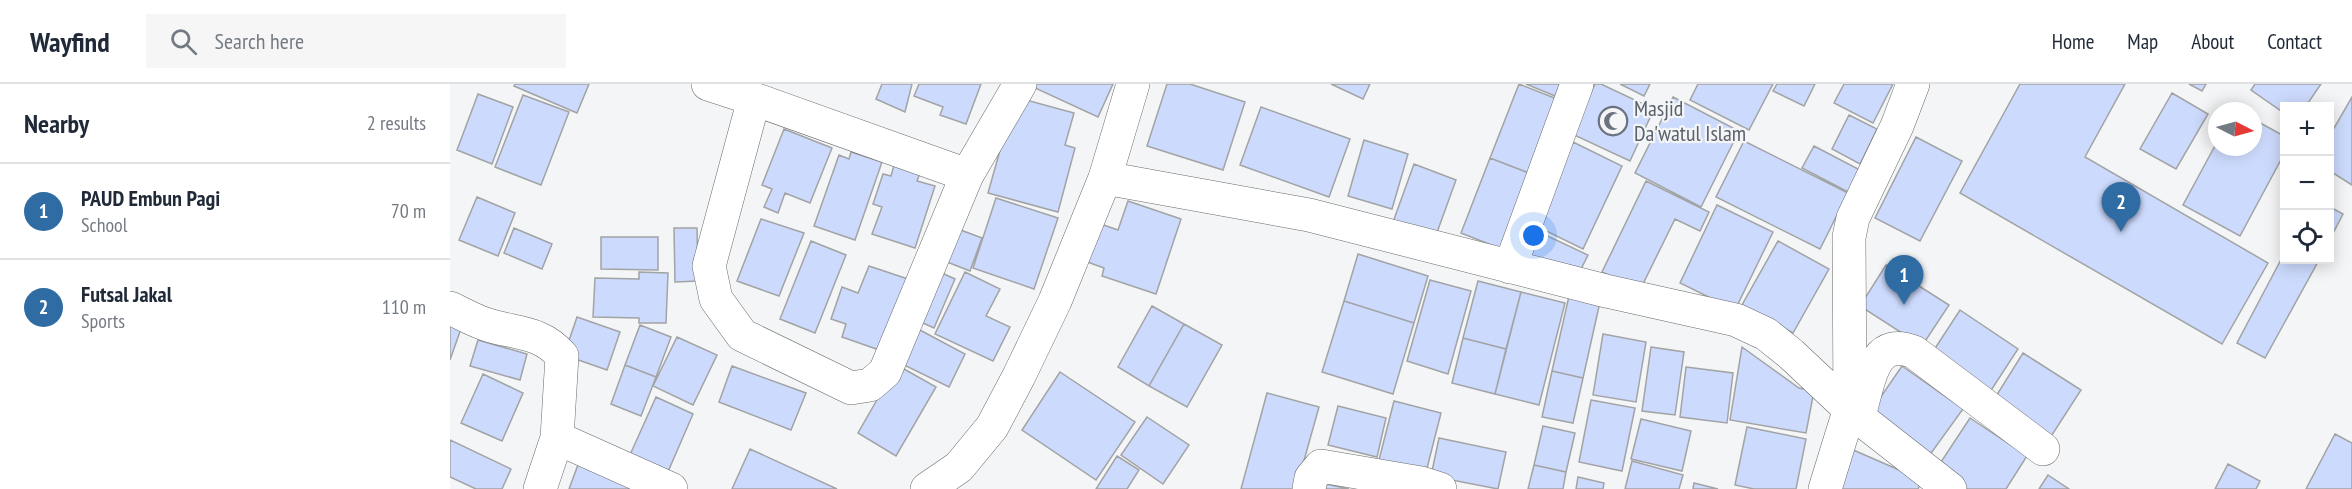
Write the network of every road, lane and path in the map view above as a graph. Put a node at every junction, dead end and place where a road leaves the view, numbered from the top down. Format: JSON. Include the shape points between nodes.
{"nodes":[{"id":1,"x":708,"y":84,"type":"edge"},
{"id":2,"x":1020,"y":84,"type":"edge"},
{"id":3,"x":1132,"y":84,"type":"edge"},
{"id":4,"x":1577,"y":84,"type":"edge"},
{"id":5,"x":1912,"y":84,"type":"edge"},
{"id":6,"x":754,"y":99,"type":"junction"},
{"id":7,"x":967,"y":175,"type":"junction"},
{"id":8,"x":1105,"y":178,"type":"junction"},
{"id":9,"x":1510,"y":267,"type":"junction"},
{"id":10,"x":450,"y":308,"type":"edge"},
{"id":11,"x":1854,"y":412,"type":"junction"},
{"id":12,"x":557,"y":438,"type":"junction"},
{"id":13,"x":2043,"y":449,"type":"dead end"},
{"id":14,"x":540,"y":489,"type":"edge"},
{"id":15,"x":670,"y":489,"type":"edge"},
{"id":16,"x":927,"y":489,"type":"edge"},
{"id":17,"x":1309,"y":489,"type":"edge"},
{"id":18,"x":1440,"y":489,"type":"edge"},
{"id":19,"x":1824,"y":489,"type":"edge"},
{"id":20,"x":1950,"y":489,"type":"edge"}],
"edges":[{"from":1,"to":6,"type":"street"},
{"from":2,"to":7,"type":"street"},
{"from":3,"to":8,"type":"street"},
{"from":4,"to":9,"type":"street"},
{"from":5,"to":11,"type":"street","via":[[1897,126],[1853,218],[1849,237]]},
{"from":6,"to":7,"type":"street"},
{"from":6,"to":7,"type":"street","via":[[709,266],[716,299],[742,335],[850,388],[870,385],[885,372]]},
{"from":8,"to":9,"type":"street","via":[[1309,215]]},
{"from":8,"to":16,"type":"street","via":[[1055,301],[992,427],[958,467]]},
{"from":9,"to":11,"type":"street","via":[[1736,320],[1766,334]]},
{"from":10,"to":12,"type":"street","via":[[484,324],[539,338],[552,344],[562,356]]},
{"from":11,"to":13,"type":"street","via":[[1882,352],[1904,348]]},
{"from":11,"to":19,"type":"street"},
{"from":11,"to":20,"type":"street"},
{"from":12,"to":14,"type":"street"},
{"from":12,"to":15,"type":"street"},
{"from":17,"to":18,"type":"street","via":[[1311,478],[1321,466]]}]}
